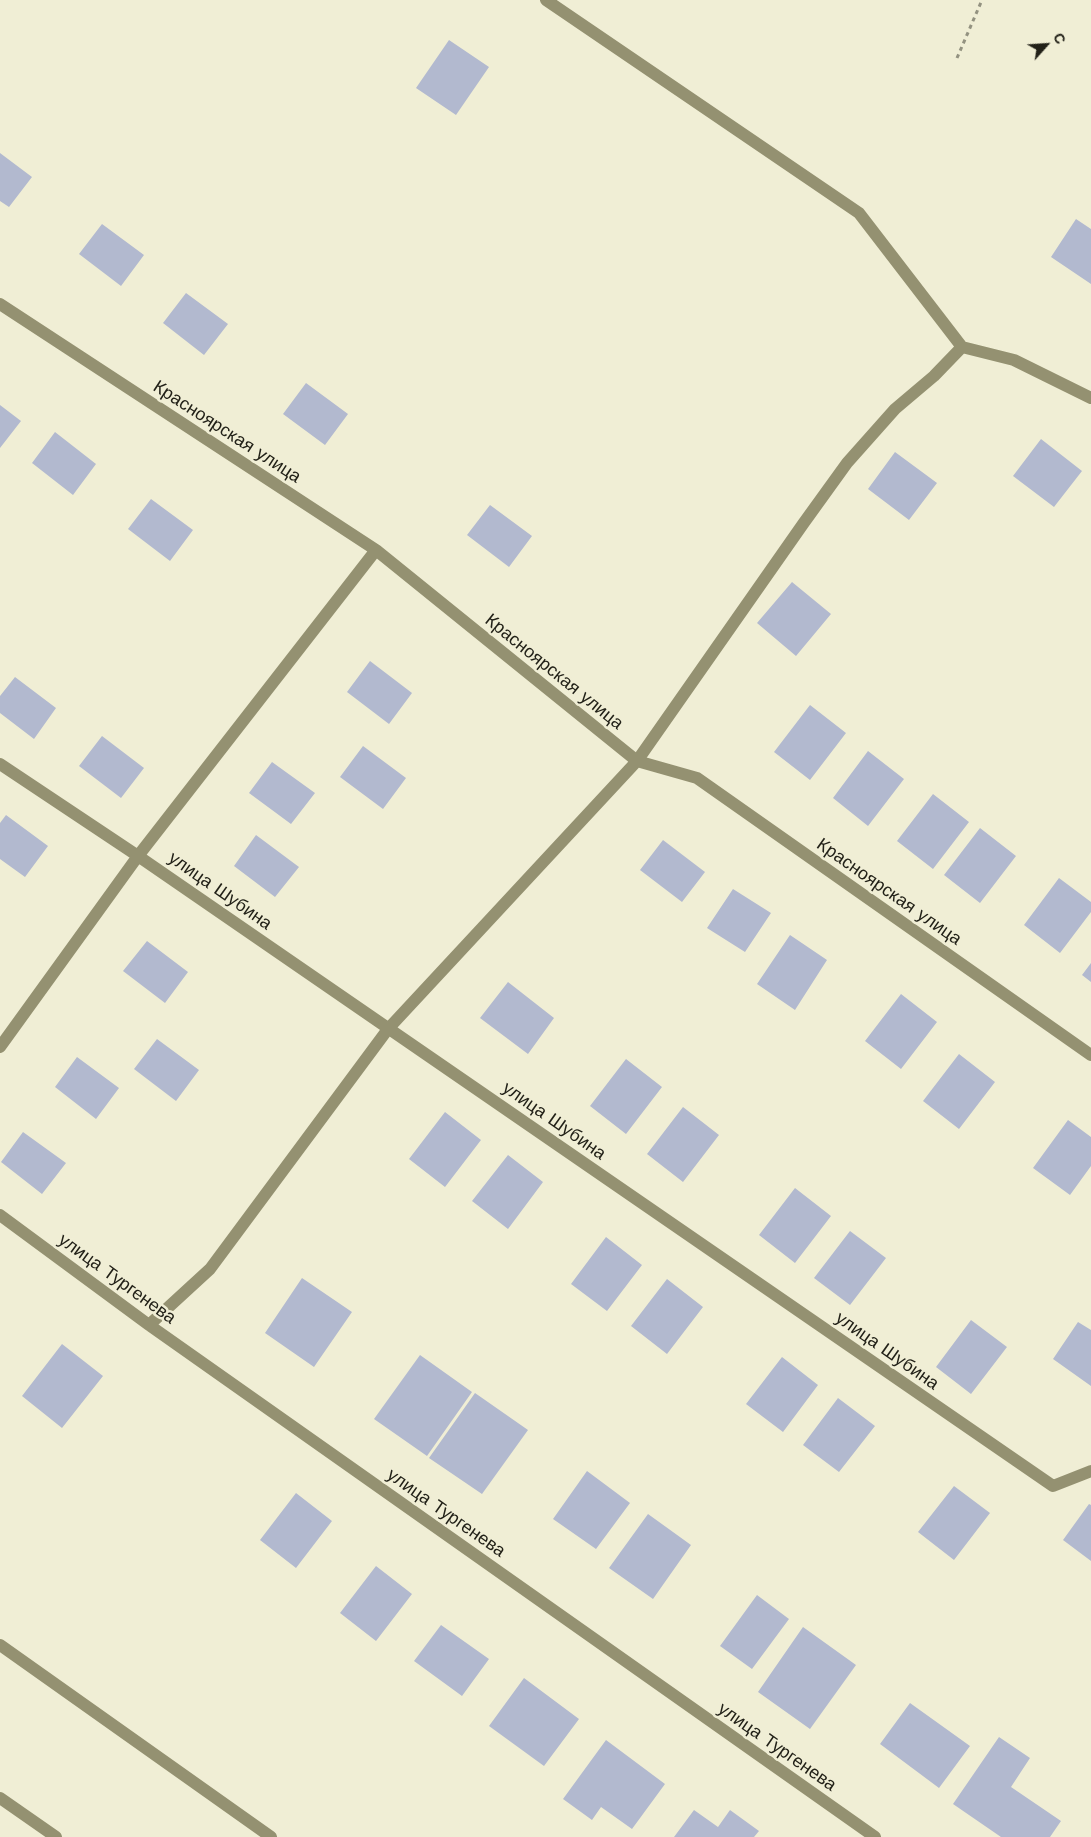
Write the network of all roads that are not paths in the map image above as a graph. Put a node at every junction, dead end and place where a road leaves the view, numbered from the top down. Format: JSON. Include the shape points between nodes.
{"nodes":[{"id":1,"x":546,"y":0,"type":"edge"},
{"id":2,"x":0,"y":304,"type":"edge"},
{"id":3,"x":962,"y":347,"type":"junction"},
{"id":4,"x":1091,"y":398,"type":"edge"},
{"id":5,"x":376,"y":550,"type":"junction"},
{"id":6,"x":637,"y":761,"type":"junction"},
{"id":7,"x":0,"y":764,"type":"edge"},
{"id":8,"x":138,"y":856,"type":"junction"},
{"id":9,"x":388,"y":1029,"type":"junction"},
{"id":10,"x":0,"y":1047,"type":"edge"},
{"id":11,"x":1091,"y":1055,"type":"edge"},
{"id":12,"x":0,"y":1215,"type":"edge"},
{"id":13,"x":150,"y":1325,"type":"junction"},
{"id":14,"x":1091,"y":1471,"type":"edge"},
{"id":15,"x":0,"y":1645,"type":"edge"},
{"id":16,"x":0,"y":1798,"type":"edge"},
{"id":17,"x":56,"y":1837,"type":"edge"},
{"id":18,"x":271,"y":1837,"type":"edge"},
{"id":19,"x":875,"y":1837,"type":"edge"}],
"edges":[{"from":1,"to":3,"type":"street","via":[[859,213]]},
{"from":2,"to":5,"type":"street","name":"Красноярская улица"},
{"from":3,"to":4,"type":"street","via":[[1014,360]]},
{"from":3,"to":6,"type":"street","via":[[896,409],[847,463]]},
{"from":5,"to":6,"type":"street","name":"Красноярская улица"},
{"from":5,"to":8,"type":"street"},
{"from":6,"to":9,"type":"street"},
{"from":6,"to":11,"type":"street","name":"Красноярская улица","via":[[697,778]]},
{"from":7,"to":8,"type":"street","name":"улица Шубина"},
{"from":8,"to":9,"type":"street","name":"улица Шубина"},
{"from":8,"to":10,"type":"street"},
{"from":9,"to":13,"type":"street","via":[[210,1269]]},
{"from":9,"to":14,"type":"street","name":"улица Шубина","via":[[1052,1486]]},
{"from":12,"to":13,"type":"street","name":"улица Тургенева"},
{"from":13,"to":19,"type":"street","name":"улица Тургенева"},
{"from":15,"to":18,"type":"street"},
{"from":16,"to":17,"type":"street"}]}
